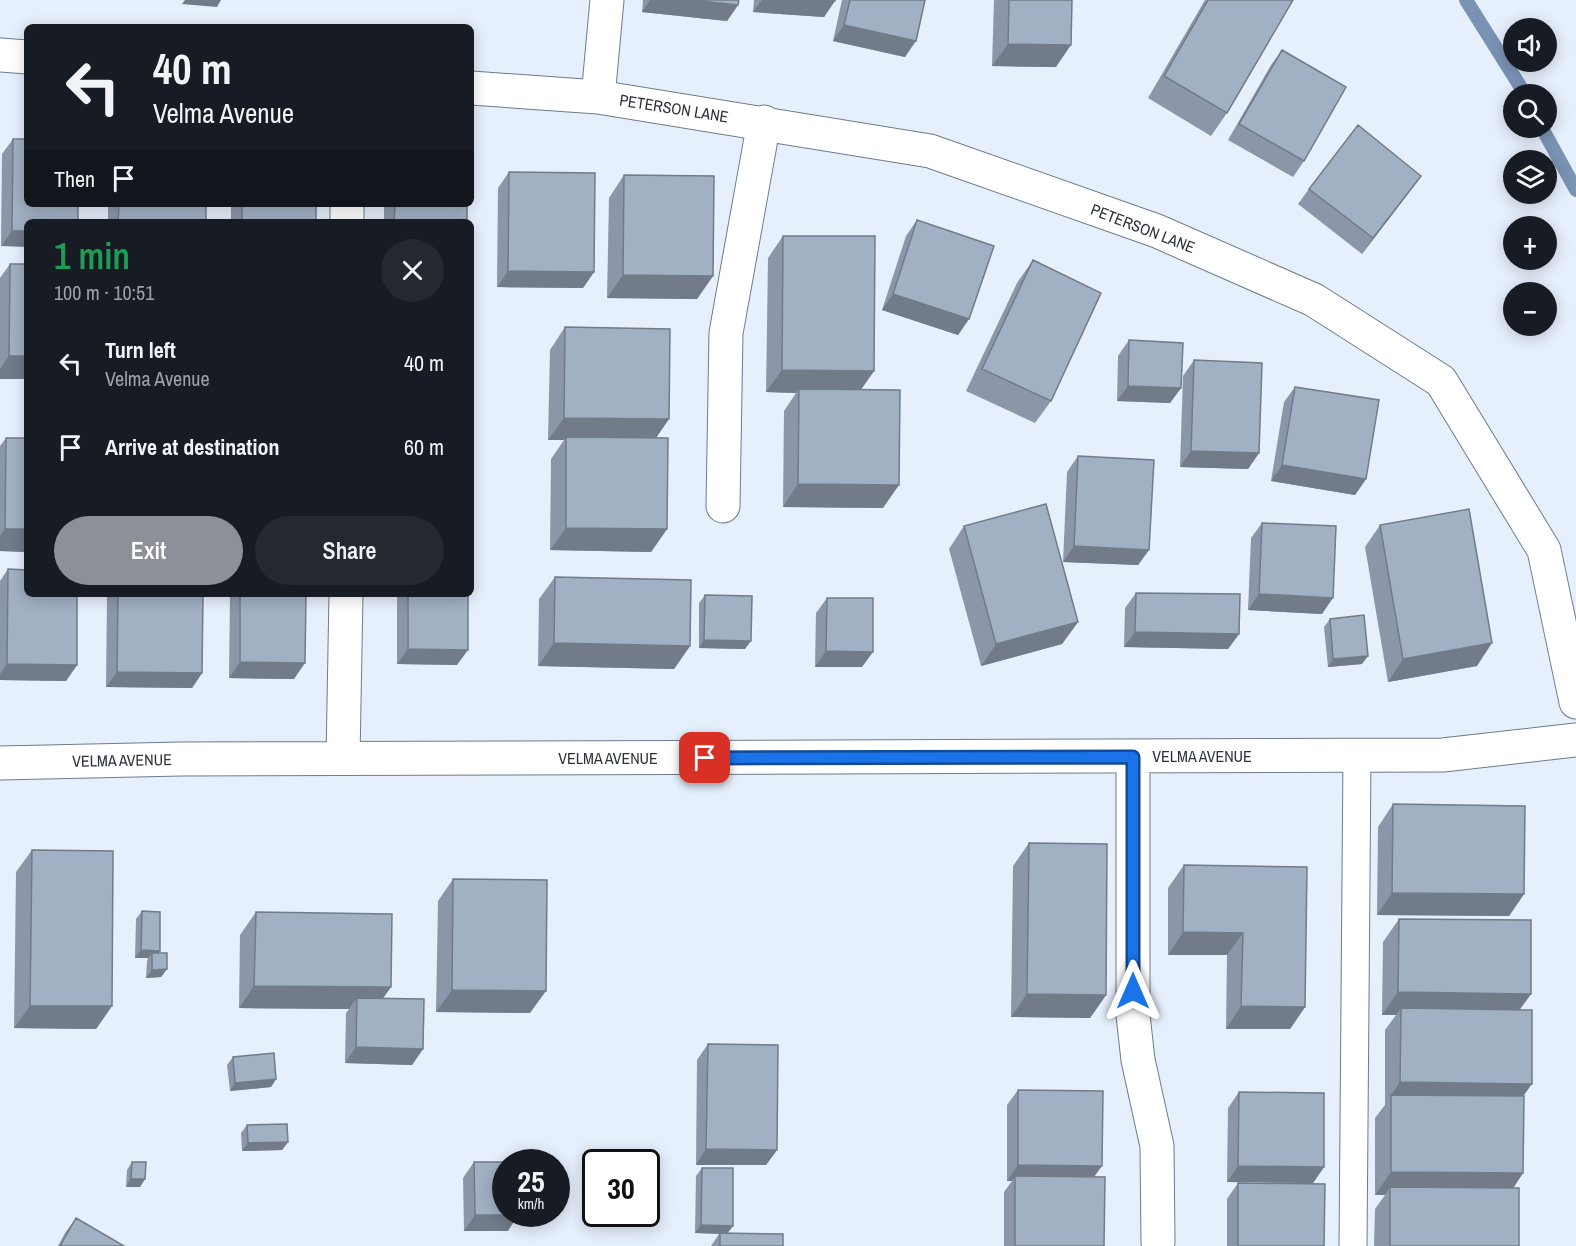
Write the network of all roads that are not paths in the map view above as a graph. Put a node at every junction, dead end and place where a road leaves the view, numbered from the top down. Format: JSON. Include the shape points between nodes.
{"nodes":[{"id":1,"x":606,"y":0,"type":"edge"},
{"id":2,"x":0,"y":55,"type":"edge"},
{"id":3,"x":24,"y":57,"type":"edge"},
{"id":4,"x":474,"y":88,"type":"edge"},
{"id":5,"x":598,"y":97,"type":"junction"},
{"id":6,"x":764,"y":122,"type":"junction"},
{"id":7,"x":723,"y":506,"type":"dead end"},
{"id":8,"x":346,"y":597,"type":"edge"},
{"id":9,"x":1576,"y":702,"type":"edge"},
{"id":10,"x":1576,"y":740,"type":"edge"},
{"id":11,"x":1357,"y":755,"type":"junction"},
{"id":12,"x":1133,"y":757,"type":"junction"},
{"id":13,"x":343,"y":758,"type":"junction"},
{"id":14,"x":0,"y":763,"type":"edge"},
{"id":15,"x":1158,"y":1242,"type":"dead end"},
{"id":16,"x":1353,"y":1246,"type":"edge"}],
"edges":[{"from":1,"to":5,"type":"street"},
{"from":2,"to":3,"type":"street"},
{"from":4,"to":5,"type":"street","name":"PETERSON LANE"},
{"from":5,"to":6,"type":"street","name":"PETERSON LANE"},
{"from":6,"to":7,"type":"street","via":[[726,333]]},
{"from":6,"to":9,"type":"street","name":"PETERSON LANE","via":[[930,151],[1157,231],[1314,300],[1441,381],[1544,550]]},
{"from":8,"to":13,"type":"street"},
{"from":10,"to":11,"type":"street","name":"VELMA AVENUE","via":[[1443,755]]},
{"from":11,"to":12,"type":"street","name":"VELMA AVENUE"},
{"from":11,"to":16,"type":"lane"},
{"from":12,"to":13,"type":"street","name":"VELMA AVENUE"},
{"from":12,"to":15,"type":"street","via":[[1133,1015],[1138,1060],[1157,1146]]},
{"from":13,"to":14,"type":"street","name":"VELMA AVENUE"}]}
